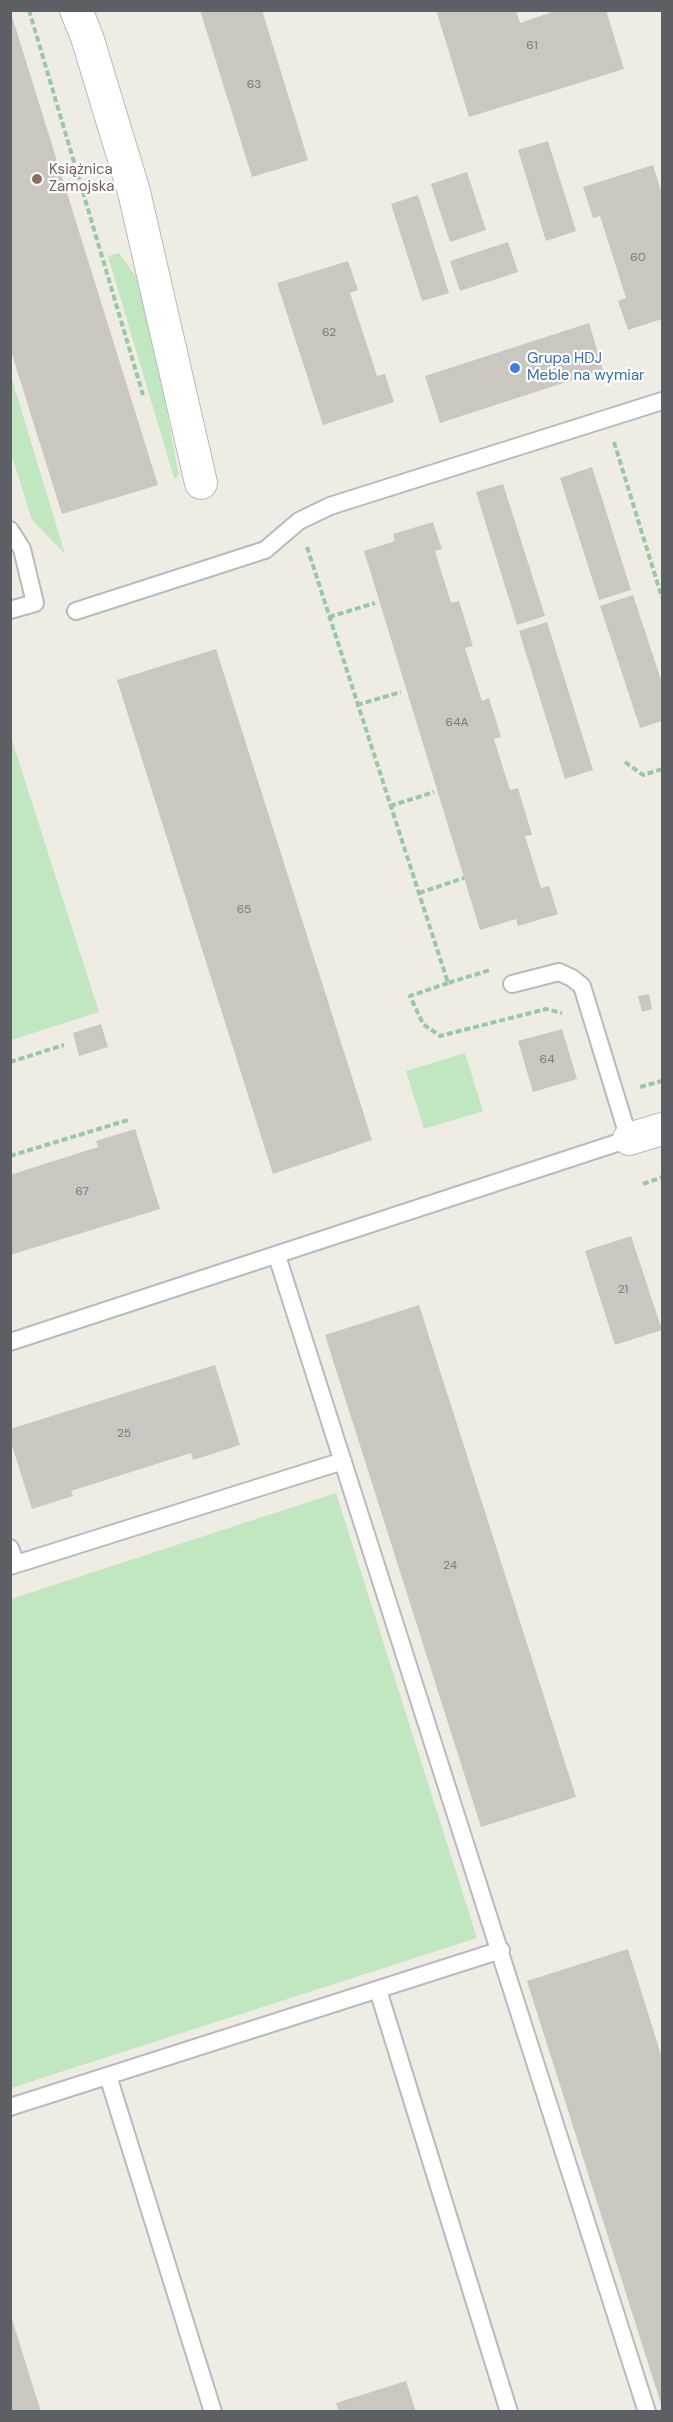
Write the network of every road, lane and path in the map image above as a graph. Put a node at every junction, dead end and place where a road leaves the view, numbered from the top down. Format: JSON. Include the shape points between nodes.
{"nodes":[{"id":1,"x":29,"y":10,"type":"edge"},
{"id":2,"x":76,"y":10,"type":"edge"},
{"id":3,"x":663,"y":401,"type":"edge"},
{"id":4,"x":146,"y":404,"type":"dead end"},
{"id":5,"x":607,"y":419,"type":"junction"},
{"id":6,"x":201,"y":483,"type":"dead end"},
{"id":7,"x":299,"y":521,"type":"junction"},
{"id":8,"x":10,"y":530,"type":"edge"},
{"id":9,"x":663,"y":598,"type":"edge"},
{"id":10,"x":375,"y":603,"type":"dead end"},
{"id":11,"x":10,"y":610,"type":"edge"},
{"id":12,"x":76,"y":611,"type":"dead end"},
{"id":13,"x":329,"y":617,"type":"junction"},
{"id":14,"x":401,"y":692,"type":"dead end"},
{"id":15,"x":357,"y":705,"type":"junction"},
{"id":16,"x":625,"y":762,"type":"dead end"},
{"id":17,"x":663,"y":769,"type":"edge"},
{"id":18,"x":434,"y":792,"type":"dead end"},
{"id":19,"x":390,"y":806,"type":"junction"},
{"id":20,"x":464,"y":878,"type":"dead end"},
{"id":21,"x":419,"y":893,"type":"junction"},
{"id":22,"x":493,"y":969,"type":"dead end"},
{"id":23,"x":448,"y":983,"type":"junction"},
{"id":24,"x":512,"y":984,"type":"dead end"},
{"id":25,"x":567,"y":1021,"type":"dead end"},
{"id":26,"x":64,"y":1045,"type":"dead end"},
{"id":27,"x":10,"y":1062,"type":"edge"},
{"id":28,"x":634,"y":1077,"type":"dead end"},
{"id":29,"x":663,"y":1081,"type":"edge"},
{"id":30,"x":128,"y":1120,"type":"dead end"},
{"id":31,"x":663,"y":1129,"type":"edge"},
{"id":32,"x":629,"y":1139,"type":"junction"},
{"id":33,"x":10,"y":1156,"type":"edge"},
{"id":34,"x":663,"y":1177,"type":"edge"},
{"id":35,"x":643,"y":1184,"type":"dead end"},
{"id":36,"x":277,"y":1256,"type":"junction"},
{"id":37,"x":10,"y":1342,"type":"edge"},
{"id":38,"x":343,"y":1461,"type":"junction"},
{"id":39,"x":10,"y":1548,"type":"edge"},
{"id":40,"x":13,"y":1565,"type":"edge"},
{"id":41,"x":501,"y":1950,"type":"junction"},
{"id":42,"x":378,"y":1990,"type":"junction"},
{"id":43,"x":108,"y":2076,"type":"junction"},
{"id":44,"x":10,"y":2107,"type":"edge"},
{"id":45,"x":213,"y":2412,"type":"edge"},
{"id":46,"x":509,"y":2412,"type":"edge"},
{"id":47,"x":647,"y":2412,"type":"edge"}],
"edges":[{"from":1,"to":4,"type":"path"},
{"from":2,"to":6,"type":"street","via":[[134,192]]},
{"from":3,"to":5,"type":"lane"},
{"from":5,"to":7,"type":"lane","via":[[330,506]]},
{"from":5,"to":9,"type":"path"},
{"from":7,"to":12,"type":"lane","via":[[266,550]]},
{"from":7,"to":13,"type":"path"},
{"from":8,"to":11,"type":"lane","via":[[22,549],[35,603]]},
{"from":10,"to":13,"type":"path"},
{"from":13,"to":15,"type":"path"},
{"from":14,"to":15,"type":"path"},
{"from":15,"to":19,"type":"path"},
{"from":16,"to":17,"type":"path","via":[[643,775]]},
{"from":18,"to":19,"type":"path"},
{"from":19,"to":21,"type":"path"},
{"from":20,"to":21,"type":"path"},
{"from":21,"to":23,"type":"path"},
{"from":22,"to":23,"type":"path"},
{"from":23,"to":25,"type":"path","via":[[410,996],[423,1024],[440,1036],[546,1009],[563,1013]]},
{"from":24,"to":32,"type":"lane","via":[[559,972],[582,986]]},
{"from":26,"to":27,"type":"path"},
{"from":28,"to":29,"type":"path","via":[[637,1088]]},
{"from":30,"to":33,"type":"path"},
{"from":31,"to":32,"type":"street"},
{"from":32,"to":36,"type":"lane"},
{"from":34,"to":35,"type":"path"},
{"from":36,"to":37,"type":"lane"},
{"from":36,"to":38,"type":"lane"},
{"from":38,"to":40,"type":"lane"},
{"from":38,"to":41,"type":"lane"},
{"from":39,"to":40,"type":"lane"},
{"from":41,"to":42,"type":"lane"},
{"from":41,"to":47,"type":"lane"},
{"from":42,"to":43,"type":"lane"},
{"from":42,"to":46,"type":"lane"},
{"from":43,"to":44,"type":"lane"},
{"from":43,"to":45,"type":"lane"}]}
